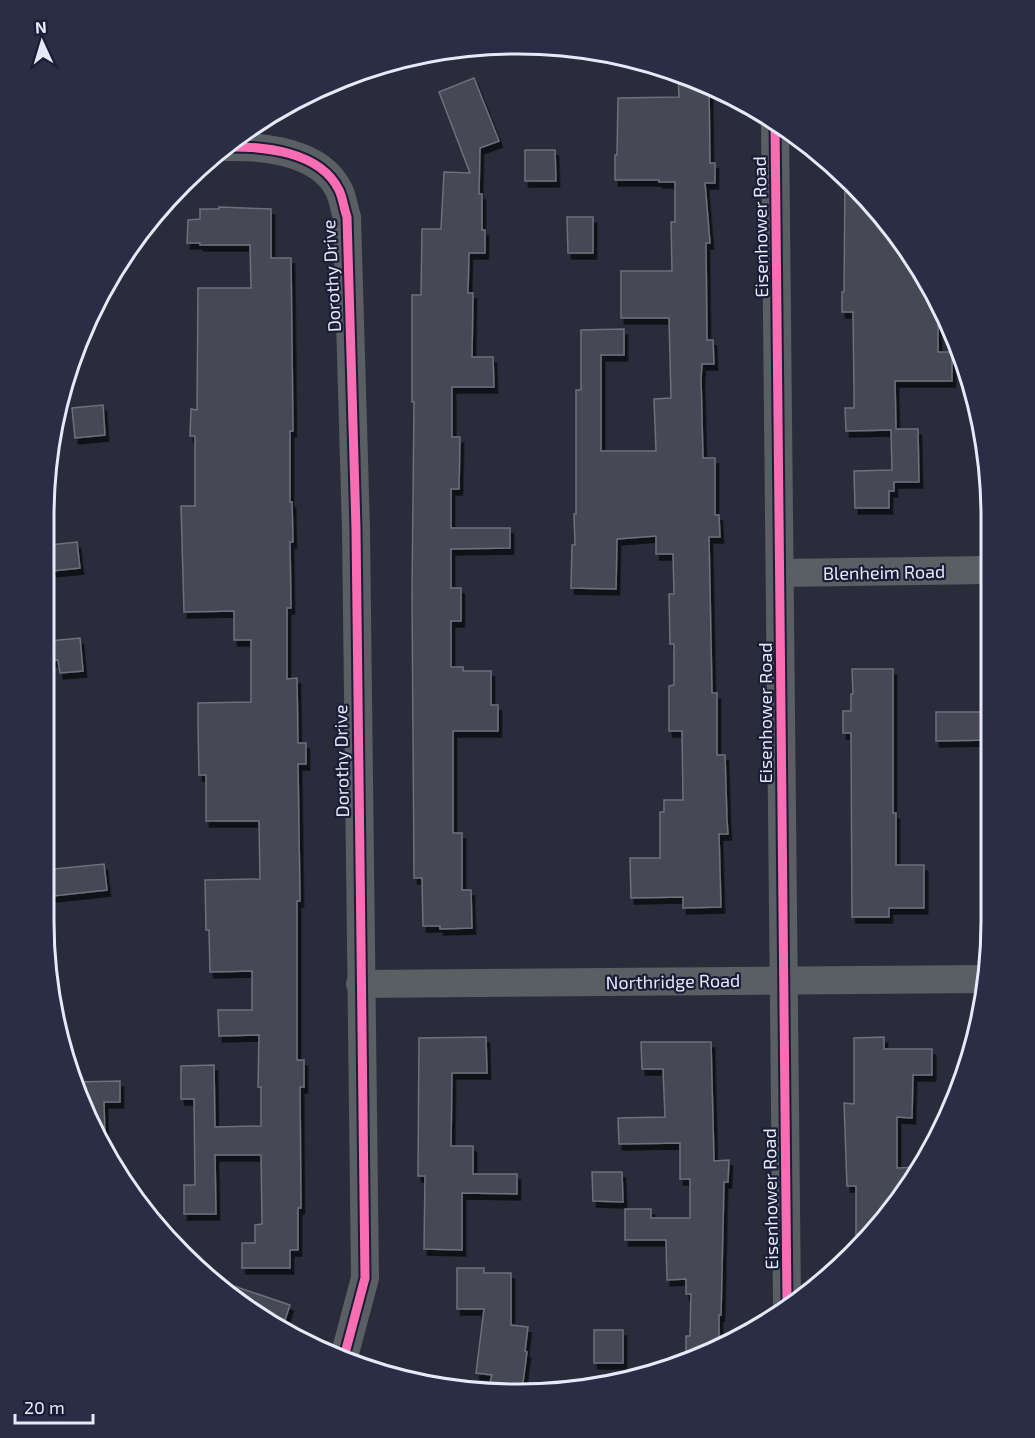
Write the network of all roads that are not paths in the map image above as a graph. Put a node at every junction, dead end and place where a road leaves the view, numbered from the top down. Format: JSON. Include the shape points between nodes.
{"nodes":[{"id":1,"x":775,"y":132,"type":"edge"},
{"id":2,"x":239,"y":147,"type":"edge"},
{"id":3,"x":981,"y":570,"type":"edge"},
{"id":4,"x":780,"y":573,"type":"junction"},
{"id":5,"x":977,"y":979,"type":"edge"},
{"id":6,"x":784,"y":980,"type":"junction"},
{"id":7,"x":360,"y":984,"type":"junction"},
{"id":8,"x":788,"y":1297,"type":"edge"},
{"id":9,"x":346,"y":1351,"type":"edge"}],
"edges":[{"from":1,"to":4,"type":"street","name":"Eisenhower Road"},
{"from":2,"to":7,"type":"street","name":"Dorothy Drive","via":[[289,152],[323,169],[339,190],[347,217]]},
{"from":3,"to":4,"type":"street","name":"Blenheim Road"},
{"from":4,"to":6,"type":"street","name":"Eisenhower Road"},
{"from":5,"to":6,"type":"street","name":"Northridge Road"},
{"from":6,"to":7,"type":"street","name":"Northridge Road"},
{"from":6,"to":8,"type":"street","name":"Eisenhower Road"},
{"from":7,"to":9,"type":"street","name":"Dorothy Drive","via":[[365,1278]]}]}
